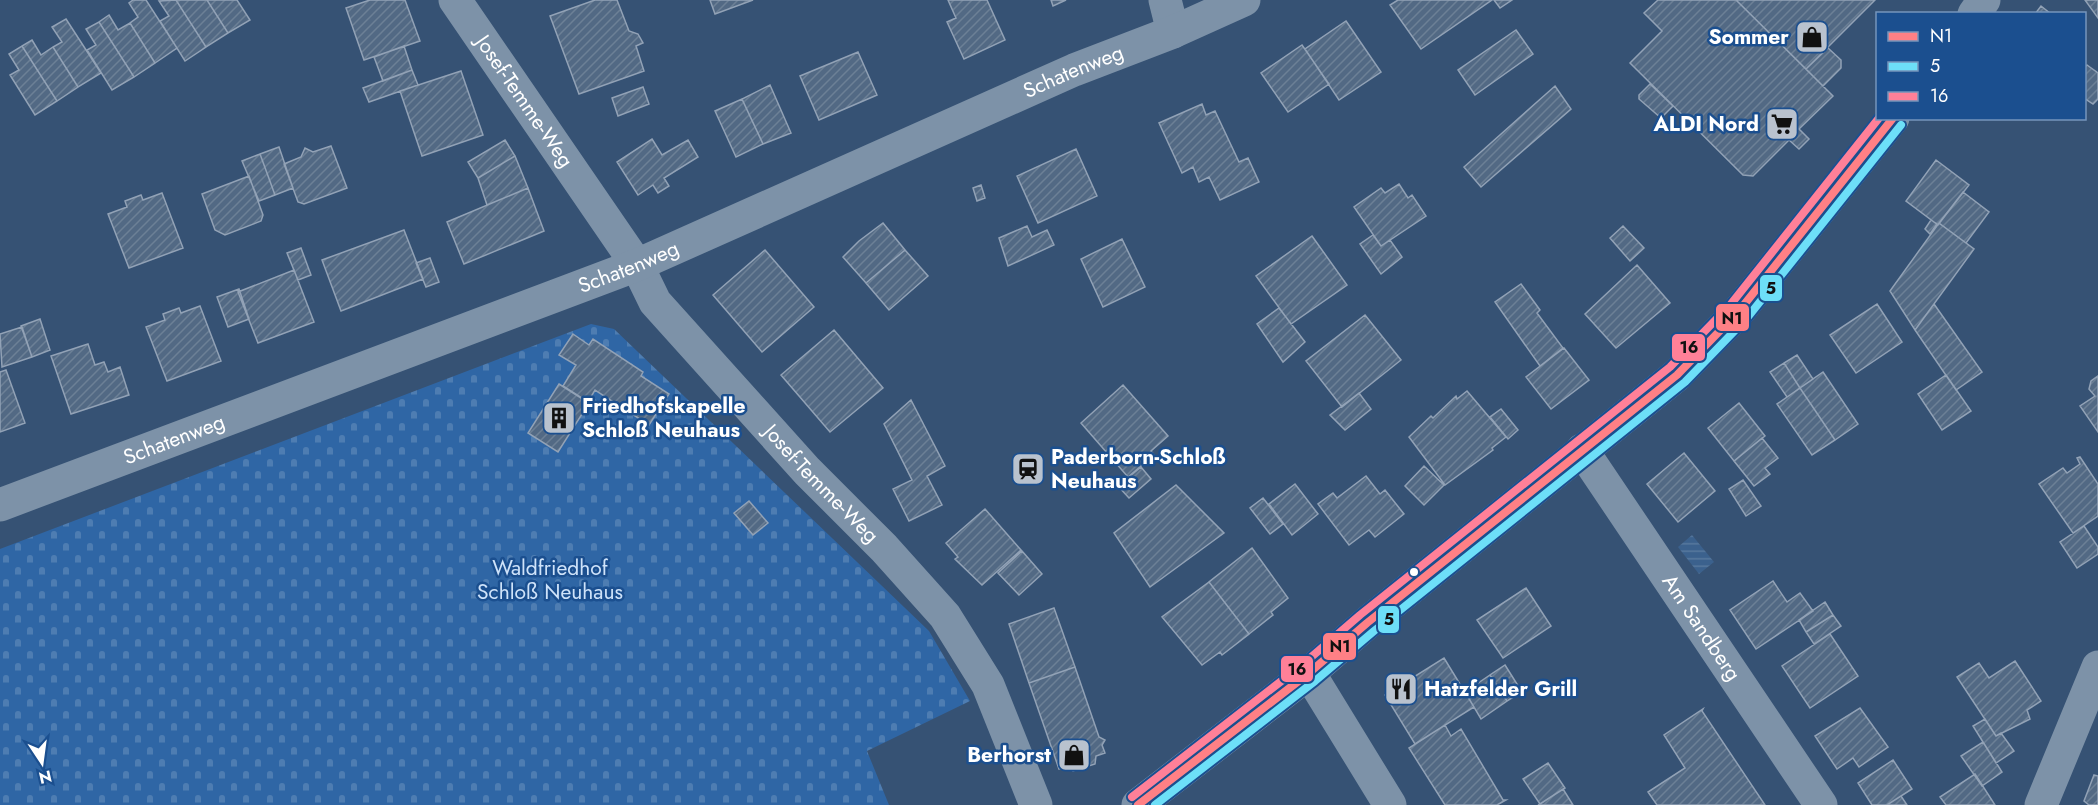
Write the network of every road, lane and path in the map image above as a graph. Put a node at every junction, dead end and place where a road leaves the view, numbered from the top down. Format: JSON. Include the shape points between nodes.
{"nodes":[{"id":1,"x":455,"y":0,"type":"edge"},
{"id":2,"x":1165,"y":0,"type":"edge"},
{"id":3,"x":1244,"y":0,"type":"edge"},
{"id":4,"x":1173,"y":32,"type":"junction"},
{"id":5,"x":1891,"y":120,"type":"edge"},
{"id":6,"x":637,"y":265,"type":"junction"},
{"id":7,"x":1582,"y":450,"type":"junction"},
{"id":8,"x":0,"y":505,"type":"edge"},
{"id":9,"x":2098,"y":667,"type":"edge"},
{"id":10,"x":1309,"y":673,"type":"junction"},
{"id":11,"x":1036,"y":805,"type":"edge"},
{"id":12,"x":1138,"y":805,"type":"edge"},
{"id":13,"x":1390,"y":805,"type":"edge"},
{"id":14,"x":1821,"y":805,"type":"edge"},
{"id":15,"x":2041,"y":805,"type":"edge"}],
"edges":[{"from":1,"to":6,"type":"street","name":"Josef-Temme-Weg"},
{"from":2,"to":4,"type":"street"},
{"from":3,"to":4,"type":"street","name":"Schatenweg"},
{"from":4,"to":6,"type":"street","name":"Schatenweg","via":[[1074,70]]},
{"from":5,"to":7,"type":"street","via":[[1739,311],[1677,375]]},
{"from":6,"to":8,"type":"street","name":"Schatenweg"},
{"from":6,"to":11,"type":"street","name":"Josef-Temme-Weg","via":[[655,302],[775,437],[945,616],[988,685]]},
{"from":7,"to":10,"type":"street"},
{"from":7,"to":14,"type":"street","name":"Am Sandberg"},
{"from":9,"to":15,"type":"street"},
{"from":10,"to":12,"type":"street"},
{"from":10,"to":13,"type":"street"}]}
